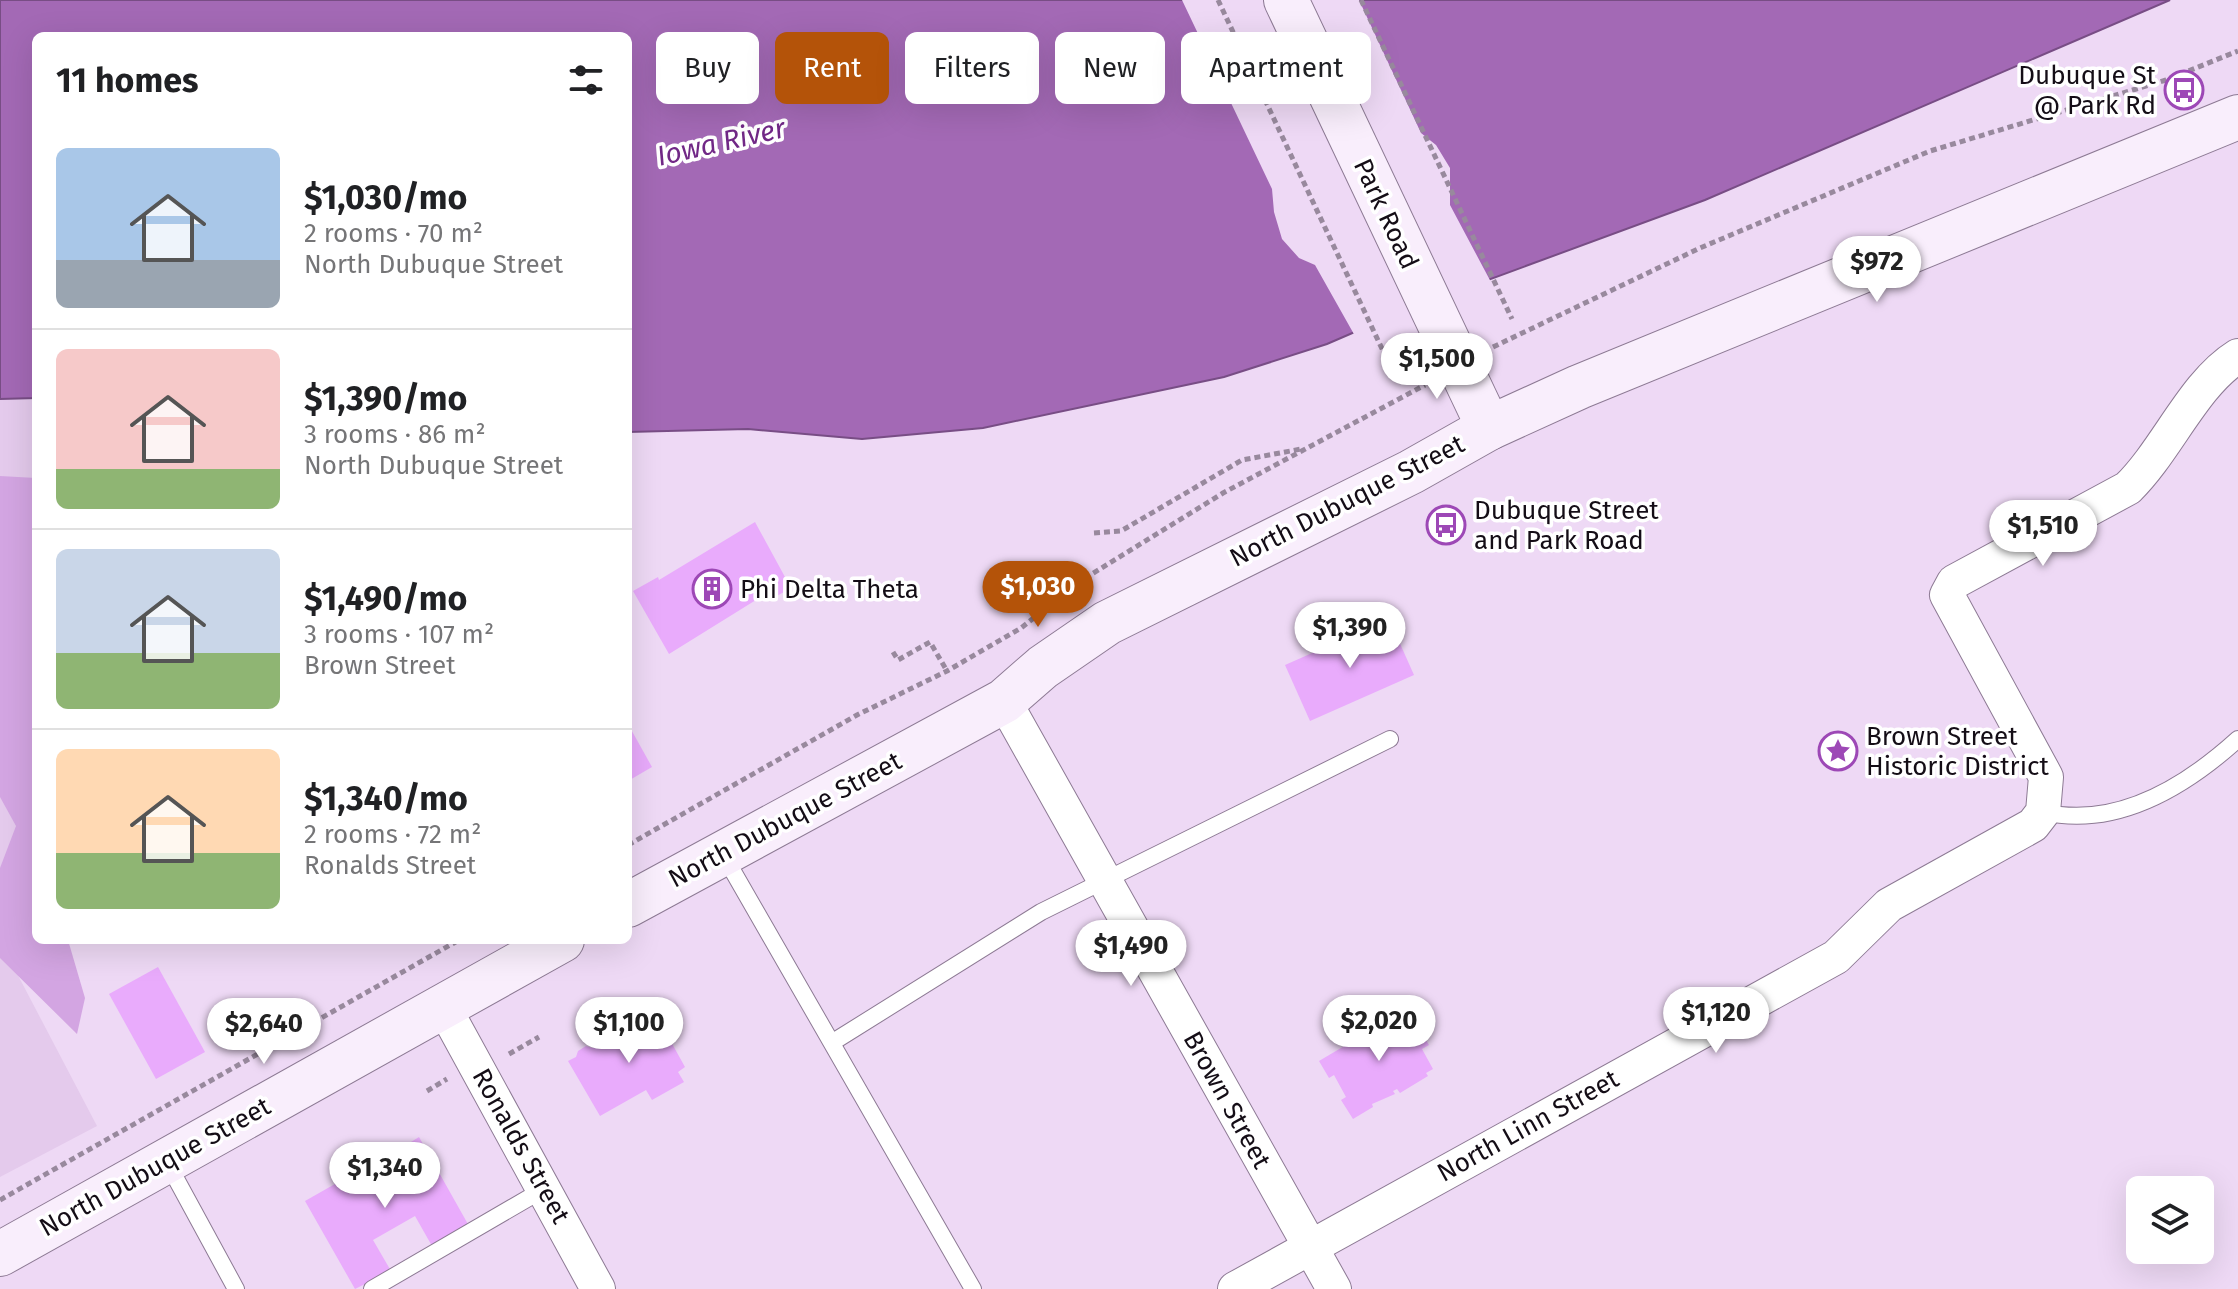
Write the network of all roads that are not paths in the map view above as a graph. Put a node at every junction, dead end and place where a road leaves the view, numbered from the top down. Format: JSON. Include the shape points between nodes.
{"nodes":[{"id":1,"x":1286,"y":0,"type":"edge"},
{"id":2,"x":2238,"y":117,"type":"edge"},
{"id":3,"x":2238,"y":356,"type":"edge"},
{"id":4,"x":1489,"y":428,"type":"junction"},
{"id":5,"x":1004,"y":701,"type":"junction"},
{"id":6,"x":1390,"y":739,"type":"dead end"},
{"id":7,"x":2238,"y":739,"type":"edge"},
{"id":8,"x":2045,"y":805,"type":"junction"},
{"id":9,"x":723,"y":854,"type":"junction"},
{"id":10,"x":1104,"y":881,"type":"junction"},
{"id":11,"x":632,"y":903,"type":"edge"},
{"id":12,"x":554,"y":944,"type":"edge"},
{"id":13,"x":442,"y":1004,"type":"junction"},
{"id":14,"x":833,"y":1042,"type":"junction"},
{"id":15,"x":166,"y":1161,"type":"junction"},
{"id":16,"x":544,"y":1189,"type":"junction"},
{"id":17,"x":1310,"y":1247,"type":"junction"},
{"id":18,"x":0,"y":1254,"type":"edge"},
{"id":19,"x":236,"y":1289,"type":"edge"},
{"id":20,"x":372,"y":1289,"type":"edge"},
{"id":21,"x":598,"y":1289,"type":"edge"},
{"id":22,"x":973,"y":1289,"type":"edge"},
{"id":23,"x":1235,"y":1289,"type":"edge"},
{"id":24,"x":1334,"y":1289,"type":"edge"}],
"edges":[{"from":1,"to":4,"type":"main road","name":"Park Road"},
{"from":2,"to":4,"type":"main road","name":"North Dubuque Street"},
{"from":3,"to":8,"type":"street","via":[[2205,387],[2148,469],[2128,488],[1954,582],[1947,595],[2046,777]]},
{"from":4,"to":5,"type":"main road","name":"North Dubuque Street","via":[[1107,623]]},
{"from":5,"to":9,"type":"main road","name":"North Dubuque Street"},
{"from":5,"to":10,"type":"street","name":"Brown Street"},
{"from":6,"to":10,"type":"lane"},
{"from":7,"to":8,"type":"lane","via":[[2151,800],[2121,812],[2066,817]]},
{"from":8,"to":17,"type":"street","name":"North Linn Street","via":[[2033,825],[1889,905],[1836,957]]},
{"from":9,"to":11,"type":"main road","name":"North Dubuque Street"},
{"from":9,"to":14,"type":"lane"},
{"from":10,"to":14,"type":"lane","via":[[1029,919]]},
{"from":10,"to":17,"type":"street","name":"Brown Street"},
{"from":12,"to":13,"type":"main road","name":"North Dubuque Street"},
{"from":13,"to":15,"type":"main road","name":"North Dubuque Street"},
{"from":13,"to":16,"type":"street","name":"Ronalds Street"},
{"from":14,"to":22,"type":"lane"},
{"from":15,"to":18,"type":"main road","name":"North Dubuque Street"},
{"from":15,"to":19,"type":"lane"},
{"from":16,"to":20,"type":"lane"},
{"from":16,"to":21,"type":"street","name":"Ronalds Street"},
{"from":17,"to":23,"type":"street","name":"North Linn Street"},
{"from":17,"to":24,"type":"street","name":"Brown Street"}]}
